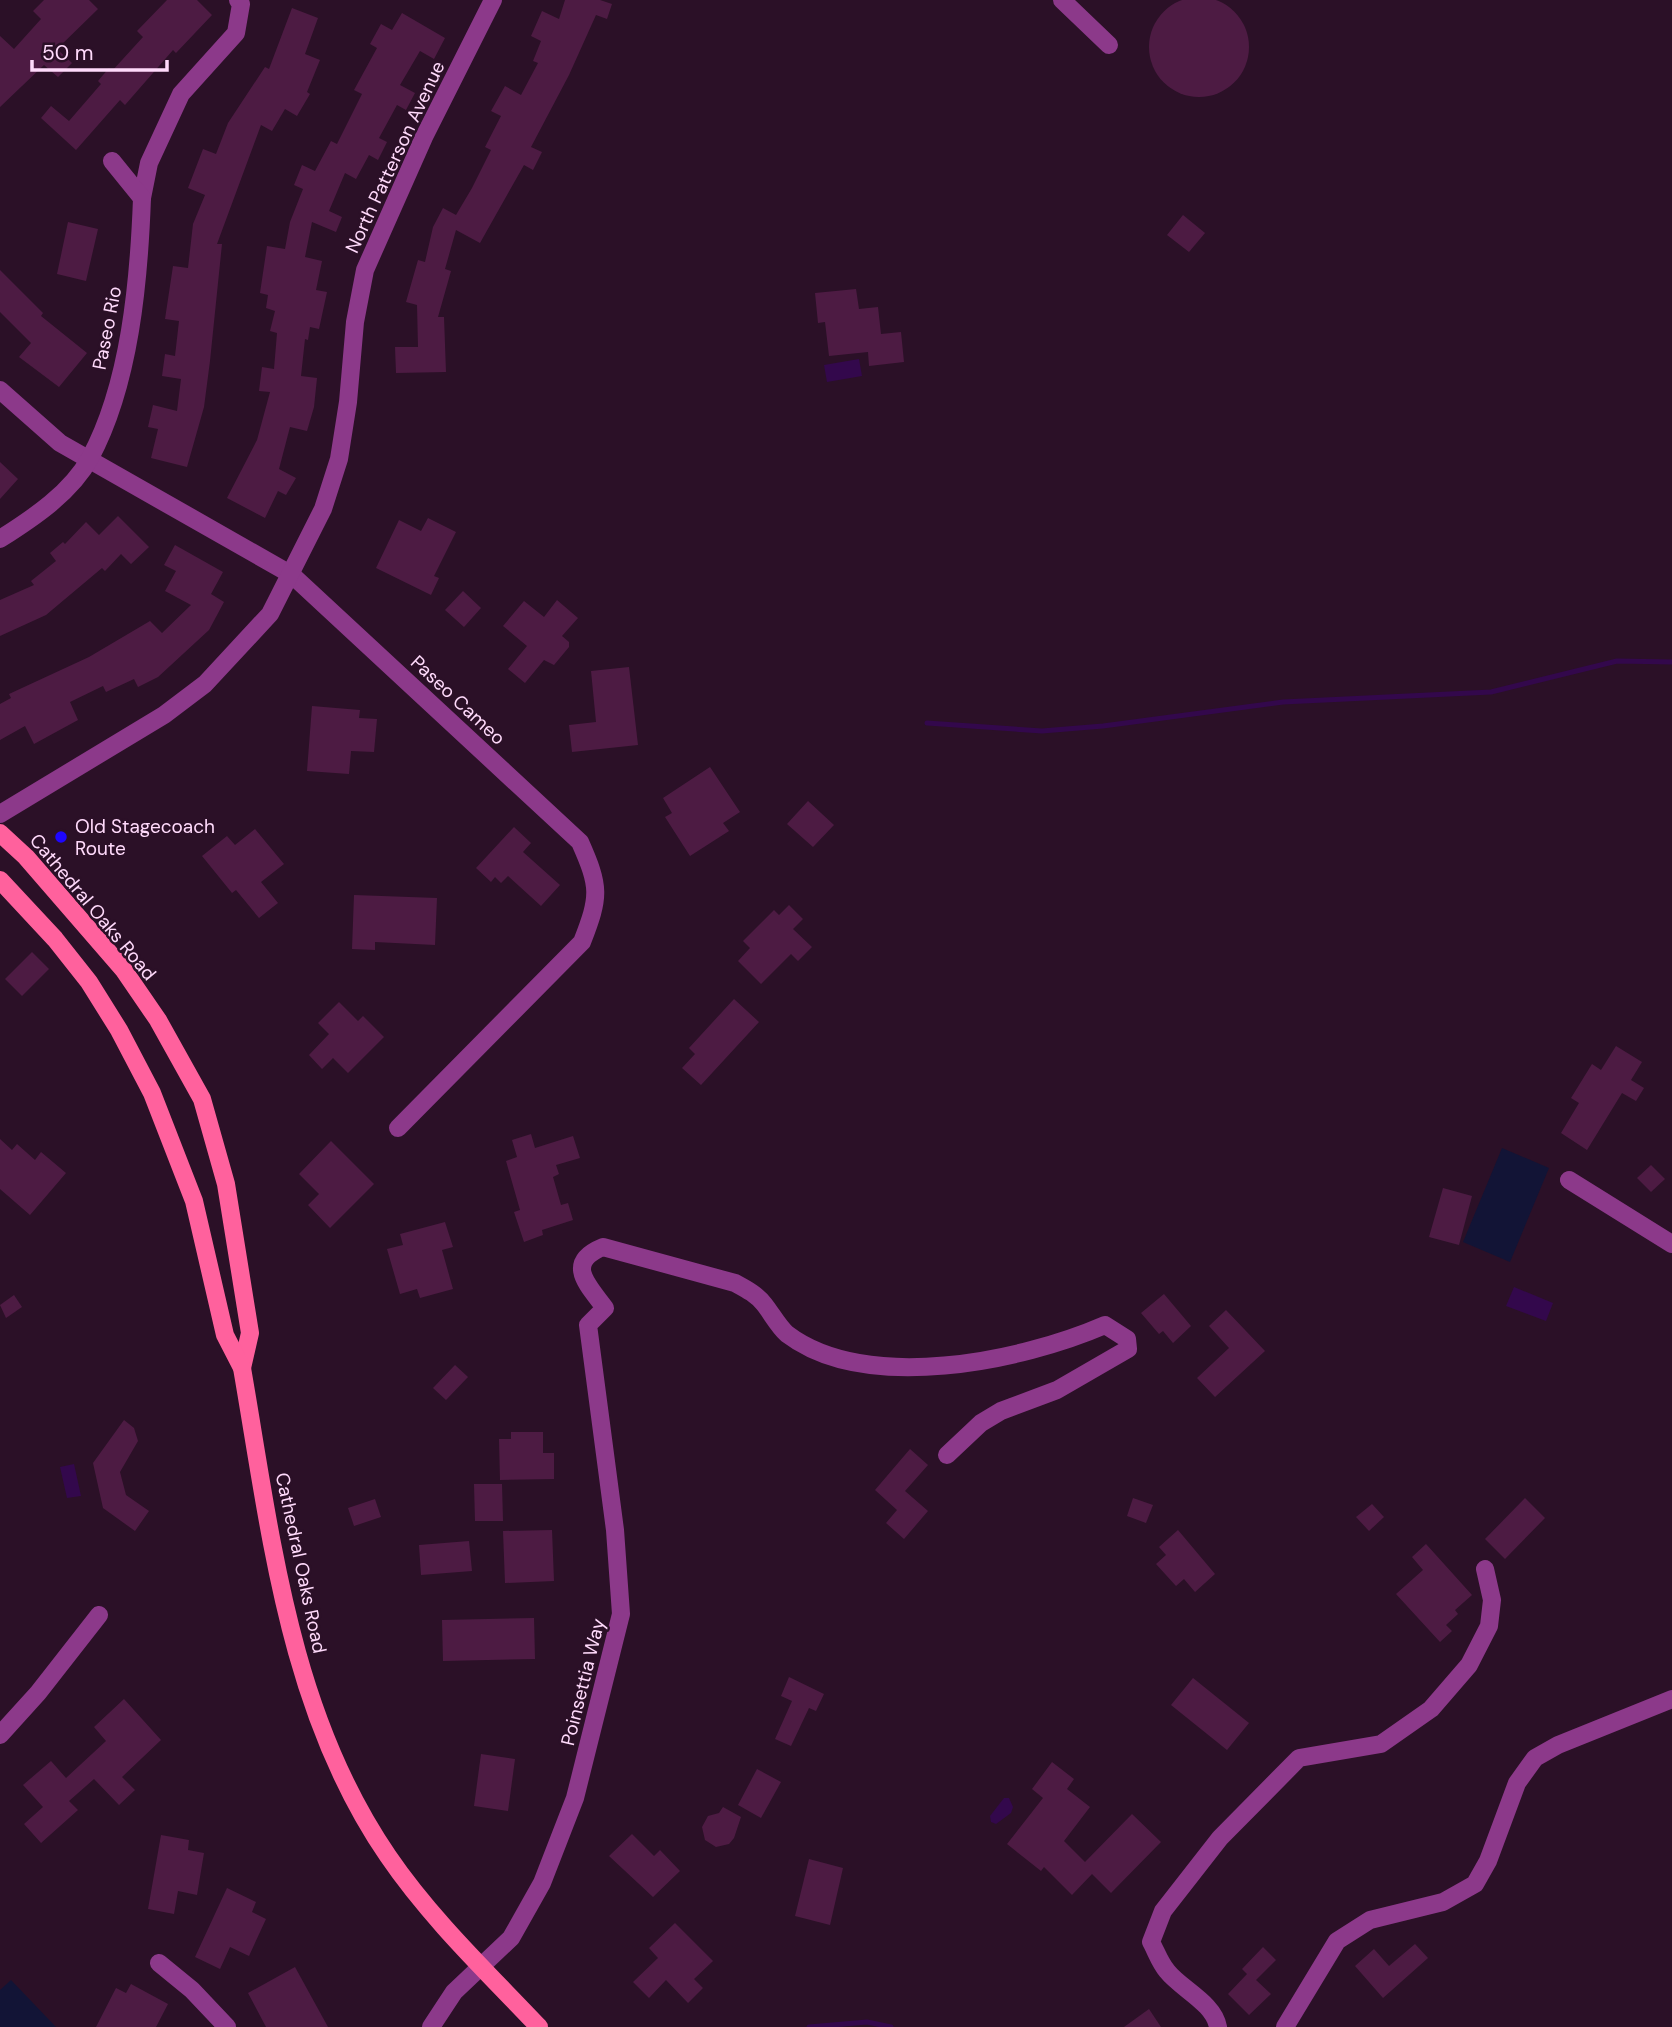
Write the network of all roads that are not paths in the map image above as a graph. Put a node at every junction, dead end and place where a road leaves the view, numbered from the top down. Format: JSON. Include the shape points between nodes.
{"nodes":[{"id":1,"x":238,"y":0,"type":"edge"},
{"id":2,"x":493,"y":0,"type":"edge"},
{"id":3,"x":1062,"y":0,"type":"edge"},
{"id":4,"x":1109,"y":45,"type":"dead end"},
{"id":5,"x":112,"y":161,"type":"dead end"},
{"id":6,"x":142,"y":198,"type":"junction"},
{"id":7,"x":0,"y":390,"type":"edge"},
{"id":8,"x":90,"y":459,"type":"junction"},
{"id":9,"x":0,"y":539,"type":"edge"},
{"id":10,"x":292,"y":575,"type":"junction"},
{"id":11,"x":0,"y":814,"type":"edge"},
{"id":12,"x":0,"y":833,"type":"edge"},
{"id":13,"x":0,"y":880,"type":"edge"},
{"id":14,"x":398,"y":1128,"type":"dead end"},
{"id":15,"x":1569,"y":1180,"type":"dead end"},
{"id":16,"x":1672,"y":1244,"type":"edge"},
{"id":17,"x":243,"y":1368,"type":"junction"},
{"id":18,"x":947,"y":1455,"type":"dead end"},
{"id":19,"x":1485,"y":1569,"type":"dead end"},
{"id":20,"x":99,"y":1615,"type":"dead end"},
{"id":21,"x":1672,"y":1699,"type":"edge"},
{"id":22,"x":0,"y":1735,"type":"edge"},
{"id":23,"x":159,"y":1964,"type":"dead end"},
{"id":24,"x":483,"y":1968,"type":"junction"},
{"id":25,"x":227,"y":2027,"type":"edge"},
{"id":26,"x":431,"y":2027,"type":"edge"},
{"id":27,"x":539,"y":2027,"type":"edge"},
{"id":28,"x":1219,"y":2027,"type":"edge"},
{"id":29,"x":1285,"y":2027,"type":"edge"}],
"edges":[{"from":1,"to":6,"type":"street","name":"Paseo Rio","via":[[236,33],[181,94],[149,163]]},
{"from":2,"to":10,"type":"street","name":"North Patterson Avenue","via":[[424,137],[365,270],[339,459],[323,509]]},
{"from":3,"to":4,"type":"street"},
{"from":5,"to":6,"type":"street"},
{"from":6,"to":8,"type":"street","name":"Paseo Rio","via":[[137,277],[119,377],[114,402]]},
{"from":7,"to":8,"type":"street","name":"Paseo Cameo","via":[[60,443]]},
{"from":8,"to":9,"type":"street","name":"Paseo Rio","via":[[43,510]]},
{"from":8,"to":10,"type":"street","name":"Paseo Cameo"},
{"from":10,"to":11,"type":"street","name":"North Patterson Avenue","via":[[270,614],[205,684],[164,715]]},
{"from":10,"to":14,"type":"street","name":"Paseo Cameo","via":[[580,842],[595,877],[596,907],[582,943]]},
{"from":12,"to":17,"type":"main road","name":"Cathedral Oaks Road","via":[[23,852],[123,970],[158,1020],[202,1099],[226,1184],[250,1334]]},
{"from":13,"to":17,"type":"main road","name":"Cathedral Oaks Road","via":[[89,982],[152,1093],[194,1200],[225,1335]]},
{"from":15,"to":16,"type":"street"},
{"from":17,"to":24,"type":"main road","name":"Cathedral Oaks Road","via":[[292,1641],[331,1751],[387,1854],[421,1901]]},
{"from":18,"to":24,"type":"street","name":"Poinsettia Way","via":[[981,1423],[1057,1390],[1128,1349],[1127,1339],[1105,1325],[1066,1342],[1005,1357],[959,1364],[873,1364],[842,1358],[786,1333],[754,1293],[734,1283],[603,1247],[587,1256],[582,1277],[605,1308],[588,1325],[615,1530],[621,1614],[590,1744],[561,1839],[511,1938]]},
{"from":19,"to":28,"type":"street","via":[[1492,1600],[1489,1626],[1469,1665],[1431,1709],[1381,1744],[1300,1758],[1220,1838],[1163,1911],[1151,1942],[1166,1971],[1199,2000]]},
{"from":20,"to":22,"type":"street"},
{"from":21,"to":29,"type":"street","via":[[1535,1758],[1517,1783],[1475,1884],[1443,1902],[1370,1920],[1337,1941]]},
{"from":23,"to":25,"type":"street"},
{"from":24,"to":26,"type":"street","name":"Poinsettia Way","via":[[454,1992]]},
{"from":24,"to":27,"type":"main road","name":"Cathedral Oaks Road"}]}
